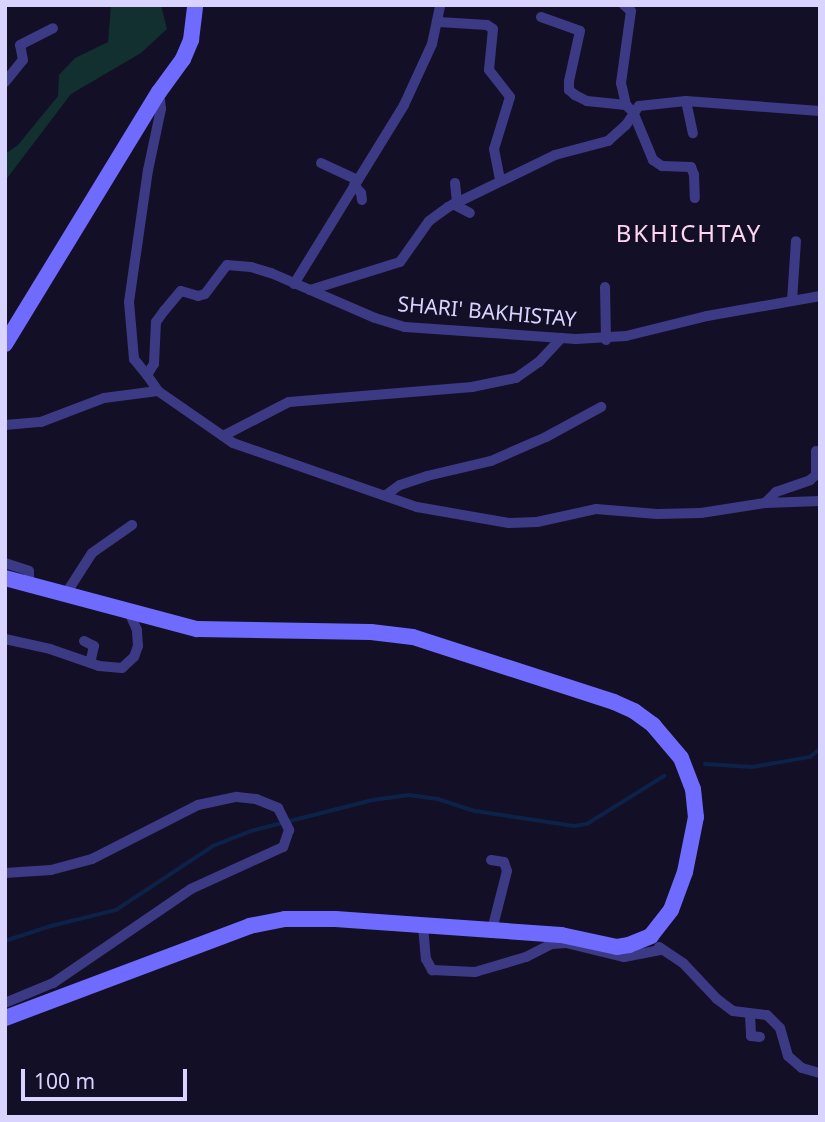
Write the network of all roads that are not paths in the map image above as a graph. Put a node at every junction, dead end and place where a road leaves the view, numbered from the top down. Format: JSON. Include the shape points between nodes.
{"nodes":[{"id":1,"x":195,"y":5,"type":"edge"},
{"id":2,"x":440,"y":5,"type":"edge"},
{"id":3,"x":624,"y":5,"type":"edge"},
{"id":4,"x":541,"y":17,"type":"dead end"},
{"id":5,"x":439,"y":22,"type":"junction"},
{"id":6,"x":53,"y":28,"type":"dead end"},
{"id":7,"x":5,"y":82,"type":"edge"},
{"id":8,"x":159,"y":92,"type":"junction"},
{"id":9,"x":686,"y":101,"type":"junction"},
{"id":10,"x":630,"y":108,"type":"junction"},
{"id":11,"x":820,"y":111,"type":"edge"},
{"id":12,"x":693,"y":134,"type":"dead end"},
{"id":13,"x":321,"y":163,"type":"dead end"},
{"id":14,"x":500,"y":180,"type":"junction"},
{"id":15,"x":356,"y":183,"type":"junction"},
{"id":16,"x":455,"y":183,"type":"dead end"},
{"id":17,"x":695,"y":198,"type":"dead end"},
{"id":18,"x":362,"y":200,"type":"dead end"},
{"id":19,"x":455,"y":203,"type":"junction"},
{"id":20,"x":470,"y":213,"type":"dead end"},
{"id":21,"x":796,"y":241,"type":"dead end"},
{"id":22,"x":294,"y":284,"type":"junction"},
{"id":23,"x":605,"y":287,"type":"dead end"},
{"id":24,"x":308,"y":290,"type":"junction"},
{"id":25,"x":820,"y":296,"type":"edge"},
{"id":26,"x":792,"y":301,"type":"junction"},
{"id":27,"x":561,"y":338,"type":"junction"},
{"id":28,"x":606,"y":340,"type":"junction"},
{"id":29,"x":5,"y":344,"type":"edge"},
{"id":30,"x":147,"y":375,"type":"junction"},
{"id":31,"x":158,"y":391,"type":"junction"},
{"id":32,"x":601,"y":407,"type":"dead end"},
{"id":33,"x":5,"y":425,"type":"edge"},
{"id":34,"x":223,"y":436,"type":"junction"},
{"id":35,"x":816,"y":451,"type":"dead end"},
{"id":36,"x":386,"y":495,"type":"junction"},
{"id":37,"x":820,"y":501,"type":"edge"},
{"id":38,"x":765,"y":503,"type":"junction"},
{"id":39,"x":132,"y":526,"type":"dead end"},
{"id":40,"x":5,"y":563,"type":"edge"},
{"id":41,"x":5,"y":578,"type":"edge"},
{"id":42,"x":29,"y":583,"type":"junction"},
{"id":43,"x":66,"y":593,"type":"junction"},
{"id":44,"x":129,"y":612,"type":"junction"},
{"id":45,"x":5,"y":639,"type":"edge"},
{"id":46,"x":84,"y":641,"type":"dead end"},
{"id":47,"x":90,"y":663,"type":"junction"},
{"id":48,"x":491,"y":860,"type":"dead end"},
{"id":49,"x":5,"y":873,"type":"edge"},
{"id":50,"x":423,"y":926,"type":"junction"},
{"id":51,"x":492,"y":930,"type":"junction"},
{"id":52,"x":651,"y":936,"type":"junction"},
{"id":53,"x":661,"y":950,"type":"junction"},
{"id":54,"x":5,"y":1003,"type":"edge"},
{"id":55,"x":750,"y":1015,"type":"junction"},
{"id":56,"x":5,"y":1018,"type":"edge"},
{"id":57,"x":760,"y":1037,"type":"dead end"},
{"id":58,"x":820,"y":1073,"type":"edge"}],
"edges":[{"from":1,"to":8,"type":"main road","via":[[191,40]]},
{"from":2,"to":5,"type":"street"},
{"from":3,"to":10,"type":"street","via":[[631,11],[621,83]]},
{"from":4,"to":10,"type":"street","via":[[580,31],[569,90],[587,101]]},
{"from":5,"to":14,"type":"street","via":[[493,29],[489,70],[510,97],[494,149]]},
{"from":5,"to":15,"type":"street","via":[[404,105]]},
{"from":6,"to":7,"type":"street","via":[[20,45],[23,60]]},
{"from":8,"to":29,"type":"main road"},
{"from":8,"to":30,"type":"street","via":[[161,109],[129,302],[134,359]]},
{"from":9,"to":10,"type":"street"},
{"from":9,"to":11,"type":"street"},
{"from":9,"to":12,"type":"street"},
{"from":10,"to":14,"type":"street","via":[[626,125],[608,141],[555,155]]},
{"from":10,"to":17,"type":"street","via":[[653,160],[662,166],[691,167]]},
{"from":13,"to":15,"type":"street"},
{"from":14,"to":19,"type":"street"},
{"from":15,"to":18,"type":"street"},
{"from":15,"to":22,"type":"street"},
{"from":16,"to":19,"type":"street"},
{"from":19,"to":20,"type":"street"},
{"from":19,"to":24,"type":"street","via":[[429,221],[400,262]]},
{"from":21,"to":26,"type":"street"},
{"from":22,"to":24,"type":"street","name":"SHARI' BAKHISTAY"},
{"from":22,"to":30,"type":"street","name":"SHARI' BAKHISTAY","via":[[271,273],[227,265],[205,294],[181,291],[156,322],[154,364]]},
{"from":23,"to":28,"type":"street"},
{"from":24,"to":27,"type":"street","name":"SHARI' BAKHISTAY","via":[[405,327]]},
{"from":25,"to":26,"type":"street","name":"SHARI' BAKHISTAY"},
{"from":26,"to":28,"type":"street","name":"SHARI' BAKHISTAY"},
{"from":27,"to":28,"type":"street","name":"SHARI' BAKHISTAY"},
{"from":27,"to":34,"type":"street","via":[[516,378],[472,387],[289,402]]},
{"from":30,"to":31,"type":"street"},
{"from":31,"to":33,"type":"street","via":[[104,398],[41,422]]},
{"from":31,"to":34,"type":"street"},
{"from":32,"to":36,"type":"street","via":[[502,457],[427,476]]},
{"from":34,"to":36,"type":"street","via":[[247,449]]},
{"from":35,"to":38,"type":"street","via":[[816,475],[776,492]]},
{"from":36,"to":38,"type":"street","via":[[417,508],[509,523],[596,509],[701,513]]},
{"from":37,"to":38,"type":"street"},
{"from":39,"to":43,"type":"street","via":[[92,553]]},
{"from":40,"to":42,"type":"street","via":[[29,571]]},
{"from":41,"to":42,"type":"main road"},
{"from":42,"to":43,"type":"main road"},
{"from":43,"to":44,"type":"main road"},
{"from":44,"to":47,"type":"street","via":[[137,630],[134,657],[122,668]]},
{"from":44,"to":52,"type":"main road","via":[[197,629],[413,637],[493,660],[634,711],[667,738],[681,758],[693,789],[696,817],[671,910]]},
{"from":45,"to":47,"type":"street","via":[[37,643]]},
{"from":46,"to":47,"type":"street","via":[[94,646]]},
{"from":48,"to":51,"type":"street","via":[[504,862],[507,871]]},
{"from":49,"to":54,"type":"street","via":[[51,870],[92,859],[198,805],[237,797],[278,808],[287,824],[284,847],[191,889],[53,983]]},
{"from":50,"to":51,"type":"main road"},
{"from":50,"to":53,"type":"street","via":[[425,959],[432,970],[475,972],[526,957],[551,944],[566,943],[624,957]]},
{"from":50,"to":56,"type":"main road","via":[[303,917],[250,926]]},
{"from":51,"to":52,"type":"main road","via":[[561,935],[617,947]]},
{"from":52,"to":53,"type":"street"},
{"from":53,"to":55,"type":"street","via":[[692,971],[733,1011]]},
{"from":55,"to":57,"type":"street","via":[[751,1036]]},
{"from":55,"to":58,"type":"street","via":[[767,1015],[780,1028],[788,1056],[802,1068]]}]}
